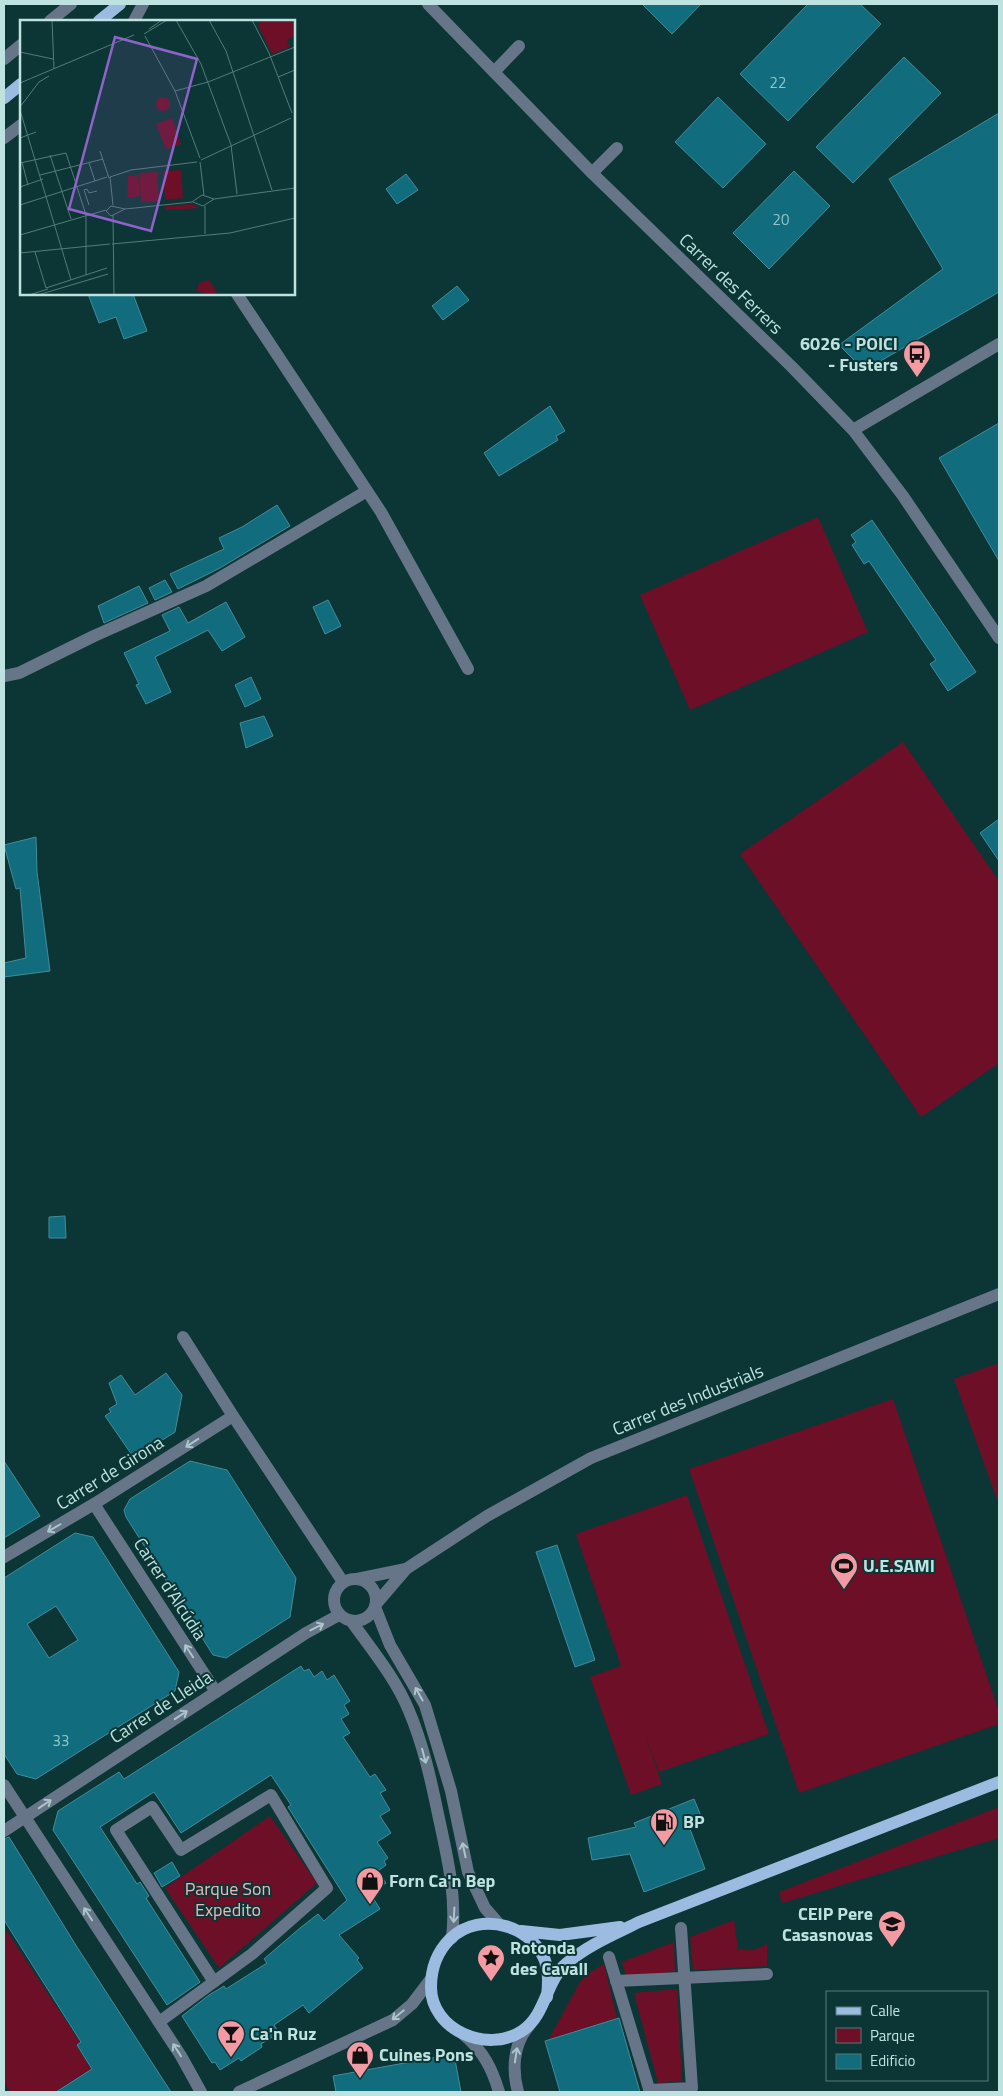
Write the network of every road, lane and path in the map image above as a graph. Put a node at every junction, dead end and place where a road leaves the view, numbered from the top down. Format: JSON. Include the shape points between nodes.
{"nodes":[{"id":1,"x":71,"y":4,"type":"edge"},
{"id":2,"x":125,"y":4,"type":"edge"},
{"id":3,"x":143,"y":4,"type":"edge"},
{"id":4,"x":428,"y":4,"type":"edge"},
{"id":5,"x":115,"y":8,"type":"edge"},
{"id":6,"x":51,"y":20,"type":"edge"},
{"id":7,"x":100,"y":20,"type":"edge"},
{"id":8,"x":135,"y":20,"type":"edge"},
{"id":9,"x":20,"y":46,"type":"edge"},
{"id":10,"x":519,"y":46,"type":"dead end"},
{"id":11,"x":4,"y":59,"type":"edge"},
{"id":12,"x":494,"y":72,"type":"junction"},
{"id":13,"x":20,"y":85,"type":"edge"},
{"id":14,"x":4,"y":98,"type":"edge"},
{"id":15,"x":20,"y":125,"type":"edge"},
{"id":16,"x":4,"y":138,"type":"edge"},
{"id":17,"x":617,"y":148,"type":"dead end"},
{"id":18,"x":592,"y":173,"type":"junction"},
{"id":19,"x":238,"y":295,"type":"edge"},
{"id":20,"x":999,"y":344,"type":"edge"},
{"id":21,"x":853,"y":430,"type":"junction"},
{"id":22,"x":367,"y":491,"type":"junction"},
{"id":23,"x":999,"y":638,"type":"edge"},
{"id":24,"x":468,"y":669,"type":"dead end"},
{"id":25,"x":4,"y":676,"type":"edge"},
{"id":26,"x":999,"y":1294,"type":"edge"},
{"id":27,"x":183,"y":1337,"type":"dead end"},
{"id":28,"x":233,"y":1416,"type":"junction"},
{"id":29,"x":94,"y":1504,"type":"junction"},
{"id":30,"x":4,"y":1558,"type":"edge"},
{"id":31,"x":406,"y":1569,"type":"junction"},
{"id":32,"x":357,"y":1579,"type":"junction"},
{"id":33,"x":343,"y":1582,"type":"junction"},
{"id":34,"x":375,"y":1606,"type":"junction"},
{"id":35,"x":339,"y":1615,"type":"junction"},
{"id":36,"x":352,"y":1622,"type":"junction"},
{"id":37,"x":216,"y":1692,"type":"junction"},
{"id":38,"x":999,"y":1782,"type":"edge"},
{"id":39,"x":4,"y":1785,"type":"edge"},
{"id":40,"x":25,"y":1817,"type":"junction"},
{"id":41,"x":4,"y":1831,"type":"edge"},
{"id":42,"x":639,"y":1922,"type":"junction"},
{"id":43,"x":499,"y":1924,"type":"junction"},
{"id":44,"x":681,"y":1928,"type":"dead end"},
{"id":45,"x":518,"y":1931,"type":"junction"},
{"id":46,"x":452,"y":1938,"type":"junction"},
{"id":47,"x":609,"y":1957,"type":"dead end"},
{"id":48,"x":767,"y":1974,"type":"dead end"},
{"id":49,"x":684,"y":1978,"type":"junction"},
{"id":50,"x":431,"y":1980,"type":"junction"},
{"id":51,"x":616,"y":1981,"type":"junction"},
{"id":52,"x":214,"y":1982,"type":"junction"},
{"id":53,"x":546,"y":1997,"type":"junction"},
{"id":54,"x":159,"y":2022,"type":"junction"},
{"id":55,"x":532,"y":2022,"type":"junction"},
{"id":56,"x":464,"y":2035,"type":"junction"},
{"id":57,"x":650,"y":2091,"type":"edge"},
{"id":58,"x":202,"y":2092,"type":"edge"},
{"id":59,"x":239,"y":2092,"type":"edge"},
{"id":60,"x":499,"y":2092,"type":"edge"},
{"id":61,"x":518,"y":2092,"type":"edge"}],
"edges":[{"from":1,"to":6,"type":"street"},
{"from":2,"to":5,"type":"main road"},
{"from":3,"to":8,"type":"street"},
{"from":4,"to":12,"type":"street","name":"Carrer des Ferrers"},
{"from":5,"to":7,"type":"main road"},
{"from":9,"to":11,"type":"street"},
{"from":10,"to":12,"type":"street"},
{"from":12,"to":18,"type":"street","name":"Carrer des Ferrers"},
{"from":13,"to":14,"type":"main road"},
{"from":15,"to":16,"type":"street"},
{"from":17,"to":18,"type":"street"},
{"from":18,"to":21,"type":"street","name":"Carrer des Ferrers"},
{"from":19,"to":22,"type":"street"},
{"from":20,"to":21,"type":"street"},
{"from":21,"to":23,"type":"street","name":"Carrer des Ferrers","via":[[904,496]]},
{"from":22,"to":24,"type":"street"},
{"from":22,"to":25,"type":"street","via":[[206,586],[19,673]]},
{"from":26,"to":31,"type":"street","name":"Carrer des Industrials","via":[[591,1458],[487,1516]]},
{"from":27,"to":28,"type":"street"},
{"from":28,"to":29,"type":"street","name":"Carrer de Girona","one_way":true},
{"from":28,"to":33,"type":"street"},
{"from":29,"to":30,"type":"street","name":"Carrer de Girona","one_way":true},
{"from":37,"to":29,"type":"street","name":"Carrer d'Alcúdia","one_way":true},
{"from":31,"to":32,"type":"street","name":"Carrer des Industrials"},
{"from":31,"to":34,"type":"street","name":"Carrer des Industrials"},
{"from":32,"to":33,"type":"street"},
{"from":32,"to":34,"type":"street","via":[[365,1581],[374,1592]]},
{"from":33,"to":35,"type":"street","via":[[333,1601]]},
{"from":34,"to":36,"type":"street","via":[[366,1618]]},
{"from":43,"to":34,"type":"street","one_way":true,"via":[[485,1908],[468,1872],[451,1791],[425,1705],[390,1644]]},
{"from":35,"to":36,"type":"street"},
{"from":37,"to":35,"type":"street","name":"Carrer de Lleida","one_way":true,"via":[[306,1632]]},
{"from":36,"to":46,"type":"street","one_way":true,"via":[[384,1666],[409,1710],[423,1751],[451,1873]]},
{"from":40,"to":37,"type":"street","name":"Carrer de Lleida","one_way":true},
{"from":38,"to":42,"type":"main road"},
{"from":39,"to":40,"type":"street"},
{"from":40,"to":41,"type":"street","name":"Carrer de Lleida"},
{"from":54,"to":40,"type":"street","one_way":true},
{"from":42,"to":45,"type":"main road","via":[[560,1935]]},
{"from":42,"to":53,"type":"main road","via":[[566,1964]]},
{"from":43,"to":45,"type":"main road"},
{"from":43,"to":46,"type":"main road","via":[[474,1926]]},
{"from":44,"to":49,"type":"street"},
{"from":45,"to":53,"type":"main road","via":[[531,1940],[547,1966],[549,1982]]},
{"from":46,"to":50,"type":"main road","via":[[437,1956]]},
{"from":47,"to":51,"type":"street"},
{"from":48,"to":49,"type":"street"},
{"from":49,"to":51,"type":"street"},
{"from":49,"to":57,"type":"street","via":[[692,2088]]},
{"from":50,"to":56,"type":"main road","via":[[434,2003],[450,2025]]},
{"from":50,"to":59,"type":"street","one_way":true,"via":[[412,2004],[393,2020]]},
{"from":51,"to":57,"type":"street"},
{"from":52,"to":52,"type":"street","via":[[116,1830],[152,1807],[181,1850],[271,1795],[327,1888],[252,1954]]},
{"from":52,"to":54,"type":"street"},
{"from":53,"to":55,"type":"main road"},
{"from":58,"to":54,"type":"street","one_way":true},
{"from":55,"to":56,"type":"main road","via":[[508,2038],[478,2039]]},
{"from":61,"to":55,"type":"street","one_way":true,"via":[[515,2056],[522,2033]]},
{"from":56,"to":60,"type":"street","via":[[487,2060]]}]}
